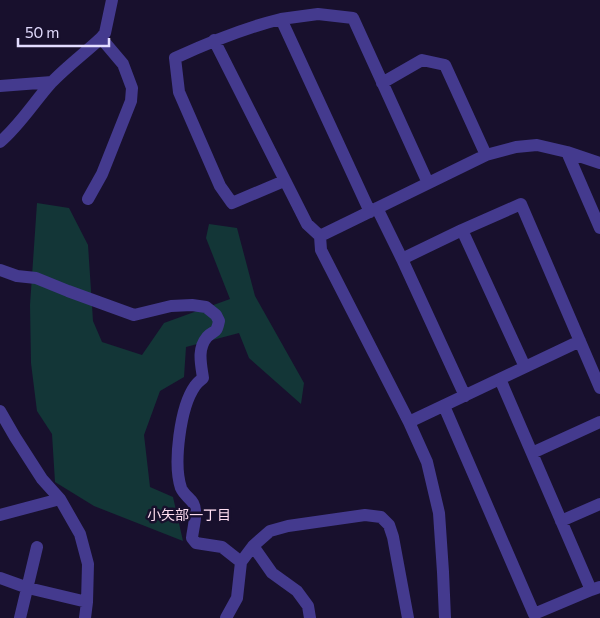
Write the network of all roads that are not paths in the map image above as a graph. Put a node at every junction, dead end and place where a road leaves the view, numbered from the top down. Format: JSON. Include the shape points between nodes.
{"nodes":[{"id":1,"x":112,"y":0,"type":"edge"},
{"id":2,"x":281,"y":19,"type":"junction"},
{"id":3,"x":101,"y":38,"type":"junction"},
{"id":4,"x":214,"y":40,"type":"junction"},
{"id":5,"x":52,"y":82,"type":"junction"},
{"id":6,"x":382,"y":83,"type":"junction"},
{"id":7,"x":0,"y":86,"type":"edge"},
{"id":8,"x":18,"y":124,"type":"junction"},
{"id":9,"x":0,"y":126,"type":"edge"},
{"id":10,"x":0,"y":142,"type":"edge"},
{"id":11,"x":567,"y":152,"type":"junction"},
{"id":12,"x":486,"y":155,"type":"junction"},
{"id":13,"x":600,"y":163,"type":"edge"},
{"id":14,"x":284,"y":181,"type":"junction"},
{"id":15,"x":428,"y":183,"type":"junction"},
{"id":16,"x":88,"y":199,"type":"dead end"},
{"id":17,"x":373,"y":210,"type":"junction"},
{"id":18,"x":600,"y":228,"type":"edge"},
{"id":19,"x":462,"y":230,"type":"junction"},
{"id":20,"x":320,"y":236,"type":"junction"},
{"id":21,"x":402,"y":259,"type":"junction"},
{"id":22,"x":0,"y":270,"type":"edge"},
{"id":23,"x":580,"y":341,"type":"junction"},
{"id":24,"x":524,"y":367,"type":"junction"},
{"id":25,"x":500,"y":379,"type":"junction"},
{"id":26,"x":600,"y":388,"type":"edge"},
{"id":27,"x":465,"y":396,"type":"junction"},
{"id":28,"x":444,"y":406,"type":"junction"},
{"id":29,"x":0,"y":411,"type":"edge"},
{"id":30,"x":409,"y":422,"type":"junction"},
{"id":31,"x":600,"y":422,"type":"edge"},
{"id":32,"x":532,"y":453,"type":"junction"},
{"id":33,"x":60,"y":498,"type":"junction"},
{"id":34,"x":600,"y":504,"type":"edge"},
{"id":35,"x":0,"y":515,"type":"edge"},
{"id":36,"x":561,"y":521,"type":"junction"},
{"id":37,"x":253,"y":546,"type":"junction"},
{"id":38,"x":37,"y":547,"type":"dead end"},
{"id":39,"x":241,"y":562,"type":"junction"},
{"id":40,"x":0,"y":578,"type":"edge"},
{"id":41,"x":28,"y":588,"type":"junction"},
{"id":42,"x":596,"y":588,"type":"edge"},
{"id":43,"x":87,"y":602,"type":"junction"},
{"id":44,"x":530,"y":616,"type":"edge"},
{"id":45,"x":20,"y":618,"type":"edge"},
{"id":46,"x":85,"y":618,"type":"edge"},
{"id":47,"x":226,"y":618,"type":"edge"},
{"id":48,"x":310,"y":618,"type":"edge"},
{"id":49,"x":408,"y":618,"type":"edge"},
{"id":50,"x":445,"y":618,"type":"edge"}],
"edges":[{"from":1,"to":3,"type":"street"},
{"from":2,"to":4,"type":"street"},
{"from":2,"to":6,"type":"street","via":[[318,14],[352,18]]},
{"from":2,"to":17,"type":"street"},
{"from":3,"to":5,"type":"street"},
{"from":3,"to":16,"type":"street","via":[[123,64],[132,94],[102,174]]},
{"from":4,"to":14,"type":"street"},
{"from":4,"to":14,"type":"street","via":[[175,58],[179,92],[220,186],[232,203]]},
{"from":5,"to":7,"type":"street"},
{"from":5,"to":8,"type":"street"},
{"from":6,"to":12,"type":"street","via":[[422,60],[446,65]]},
{"from":6,"to":15,"type":"street"},
{"from":8,"to":9,"type":"street"},
{"from":8,"to":10,"type":"street"},
{"from":11,"to":12,"type":"street","via":[[537,145]]},
{"from":11,"to":13,"type":"street"},
{"from":11,"to":18,"type":"street"},
{"from":12,"to":15,"type":"street"},
{"from":14,"to":20,"type":"street","via":[[307,224]]},
{"from":15,"to":17,"type":"street"},
{"from":17,"to":20,"type":"street"},
{"from":17,"to":21,"type":"street"},
{"from":19,"to":21,"type":"street"},
{"from":19,"to":23,"type":"street","via":[[521,204]]},
{"from":19,"to":24,"type":"street"},
{"from":20,"to":30,"type":"street","via":[[321,250]]},
{"from":21,"to":27,"type":"street"},
{"from":22,"to":39,"type":"street","via":[[36,278],[134,315],[171,306],[192,305],[206,307],[216,315],[219,321],[217,329],[202,346],[203,378],[195,385],[184,410],[178,468],[182,488],[193,503],[196,514],[192,538],[196,543],[222,547]]},
{"from":23,"to":24,"type":"street"},
{"from":23,"to":26,"type":"street"},
{"from":24,"to":25,"type":"street"},
{"from":25,"to":27,"type":"street"},
{"from":25,"to":32,"type":"street"},
{"from":27,"to":28,"type":"street"},
{"from":28,"to":30,"type":"street"},
{"from":28,"to":44,"type":"street"},
{"from":29,"to":33,"type":"street","via":[[42,479]]},
{"from":30,"to":50,"type":"street","via":[[427,462],[438,513]]},
{"from":31,"to":32,"type":"street"},
{"from":32,"to":36,"type":"street"},
{"from":33,"to":35,"type":"street"},
{"from":33,"to":43,"type":"street","via":[[80,534],[88,564]]},
{"from":34,"to":36,"type":"street"},
{"from":36,"to":42,"type":"street"},
{"from":37,"to":39,"type":"street"},
{"from":37,"to":48,"type":"street","via":[[272,573],[297,591],[308,606]]},
{"from":37,"to":49,"type":"street","via":[[270,531],[288,526],[365,515],[381,517],[389,525],[393,537]]},
{"from":38,"to":41,"type":"street"},
{"from":39,"to":47,"type":"street","via":[[237,598]]},
{"from":40,"to":41,"type":"street"},
{"from":41,"to":43,"type":"street"},
{"from":41,"to":45,"type":"street"},
{"from":42,"to":44,"type":"street"},
{"from":43,"to":46,"type":"street"}]}
